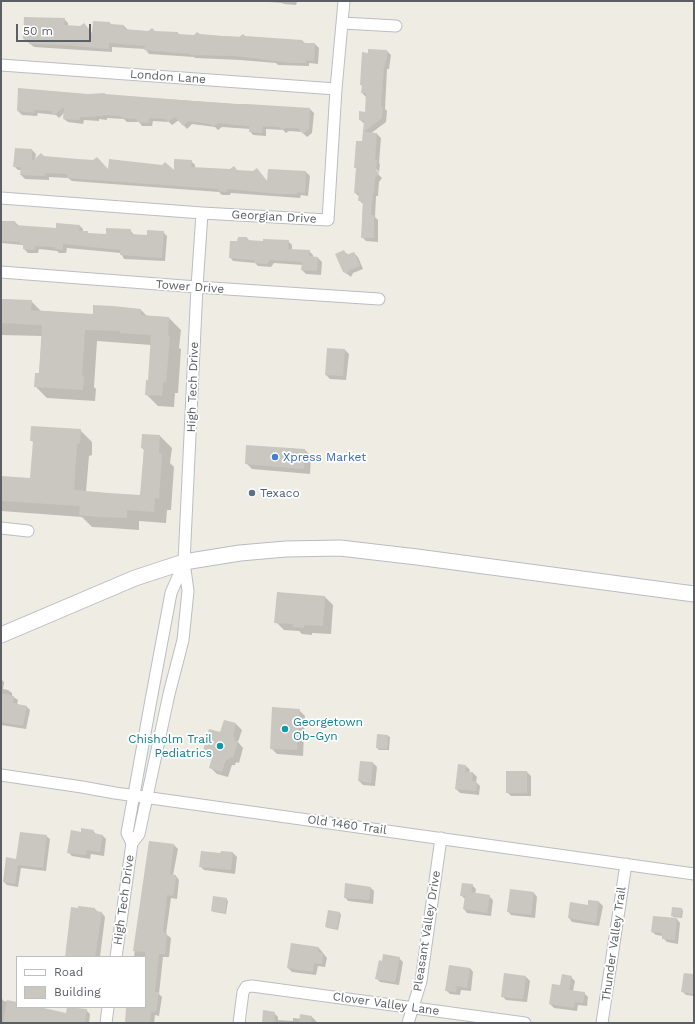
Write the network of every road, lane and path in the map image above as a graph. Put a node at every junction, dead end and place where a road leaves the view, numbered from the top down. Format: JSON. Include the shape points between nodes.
{"nodes":[{"id":1,"x":344,"y":1,"type":"edge"},
{"id":2,"x":343,"y":23,"type":"junction"},
{"id":3,"x":396,"y":26,"type":"dead end"},
{"id":4,"x":1,"y":65,"type":"edge"},
{"id":5,"x":336,"y":89,"type":"junction"},
{"id":6,"x":1,"y":198,"type":"edge"},
{"id":7,"x":202,"y":213,"type":"junction"},
{"id":8,"x":1,"y":272,"type":"edge"},
{"id":9,"x":197,"y":287,"type":"junction"},
{"id":10,"x":379,"y":299,"type":"dead end"},
{"id":11,"x":1,"y":528,"type":"edge"},
{"id":12,"x":28,"y":531,"type":"dead end"},
{"id":13,"x":184,"y":562,"type":"junction"},
{"id":14,"x":694,"y":594,"type":"edge"},
{"id":15,"x":1,"y":635,"type":"edge"},
{"id":16,"x":1,"y":775,"type":"edge"},
{"id":17,"x":134,"y":796,"type":"junction"},
{"id":18,"x":146,"y":798,"type":"junction"},
{"id":19,"x":441,"y":838,"type":"junction"},
{"id":20,"x":132,"y":843,"type":"junction"},
{"id":21,"x":626,"y":864,"type":"junction"},
{"id":22,"x":694,"y":874,"type":"edge"},
{"id":23,"x":116,"y":956,"type":"edge"},
{"id":24,"x":108,"y":1008,"type":"edge"},
{"id":25,"x":414,"y":1008,"type":"junction"},
{"id":26,"x":106,"y":1023,"type":"edge"},
{"id":27,"x":239,"y":1023,"type":"edge"},
{"id":28,"x":408,"y":1023,"type":"edge"},
{"id":29,"x":525,"y":1023,"type":"edge"},
{"id":30,"x":602,"y":1023,"type":"edge"}],
"edges":[{"from":1,"to":2,"type":"street","name":"Georgian Drive"},
{"from":2,"to":3,"type":"street"},
{"from":2,"to":5,"type":"street","name":"Georgian Drive"},
{"from":4,"to":5,"type":"street","name":"London Lane"},
{"from":5,"to":7,"type":"street","name":"Georgian Drive","via":[[328,220]]},
{"from":6,"to":7,"type":"street","name":"Georgian Drive"},
{"from":7,"to":9,"type":"street","name":"High Tech Drive"},
{"from":8,"to":9,"type":"street","name":"Tower Drive"},
{"from":9,"to":10,"type":"street","name":"Tower Drive"},
{"from":9,"to":13,"type":"street","name":"High Tech Drive"},
{"from":11,"to":12,"type":"street"},
{"from":13,"to":14,"type":"main road","via":[[240,553],[340,548]]},
{"from":13,"to":15,"type":"main road","via":[[135,578]]},
{"from":13,"to":17,"type":"street","name":"High Tech Drive","via":[[172,594]]},
{"from":13,"to":18,"type":"street","name":"High Tech Drive","via":[[188,590],[183,640]]},
{"from":16,"to":17,"type":"street","name":"Old 1460 Trail"},
{"from":17,"to":18,"type":"street","name":"Old 1460 Trail"},
{"from":17,"to":20,"type":"street","name":"High Tech Drive","via":[[127,833]]},
{"from":18,"to":19,"type":"street","name":"Old 1460 Trail"},
{"from":18,"to":20,"type":"street","name":"High Tech Drive","via":[[139,834]]},
{"from":19,"to":21,"type":"street","name":"Old 1460 Trail"},
{"from":19,"to":25,"type":"street","name":"Pleasant Valley Drive","via":[[421,981]]},
{"from":20,"to":23,"type":"street","name":"High Tech Drive"},
{"from":21,"to":22,"type":"street","name":"Old 1460 Trail"},
{"from":21,"to":30,"type":"street","name":"Thunder Valley Trail"},
{"from":24,"to":26,"type":"street"},
{"from":25,"to":27,"type":"street","name":"Clover Valley Lane","via":[[252,986],[246,987],[243,992]]},
{"from":25,"to":28,"type":"street","name":"Pleasant Valley Drive"},
{"from":25,"to":29,"type":"street","name":"Clover Valley Lane"}]}
